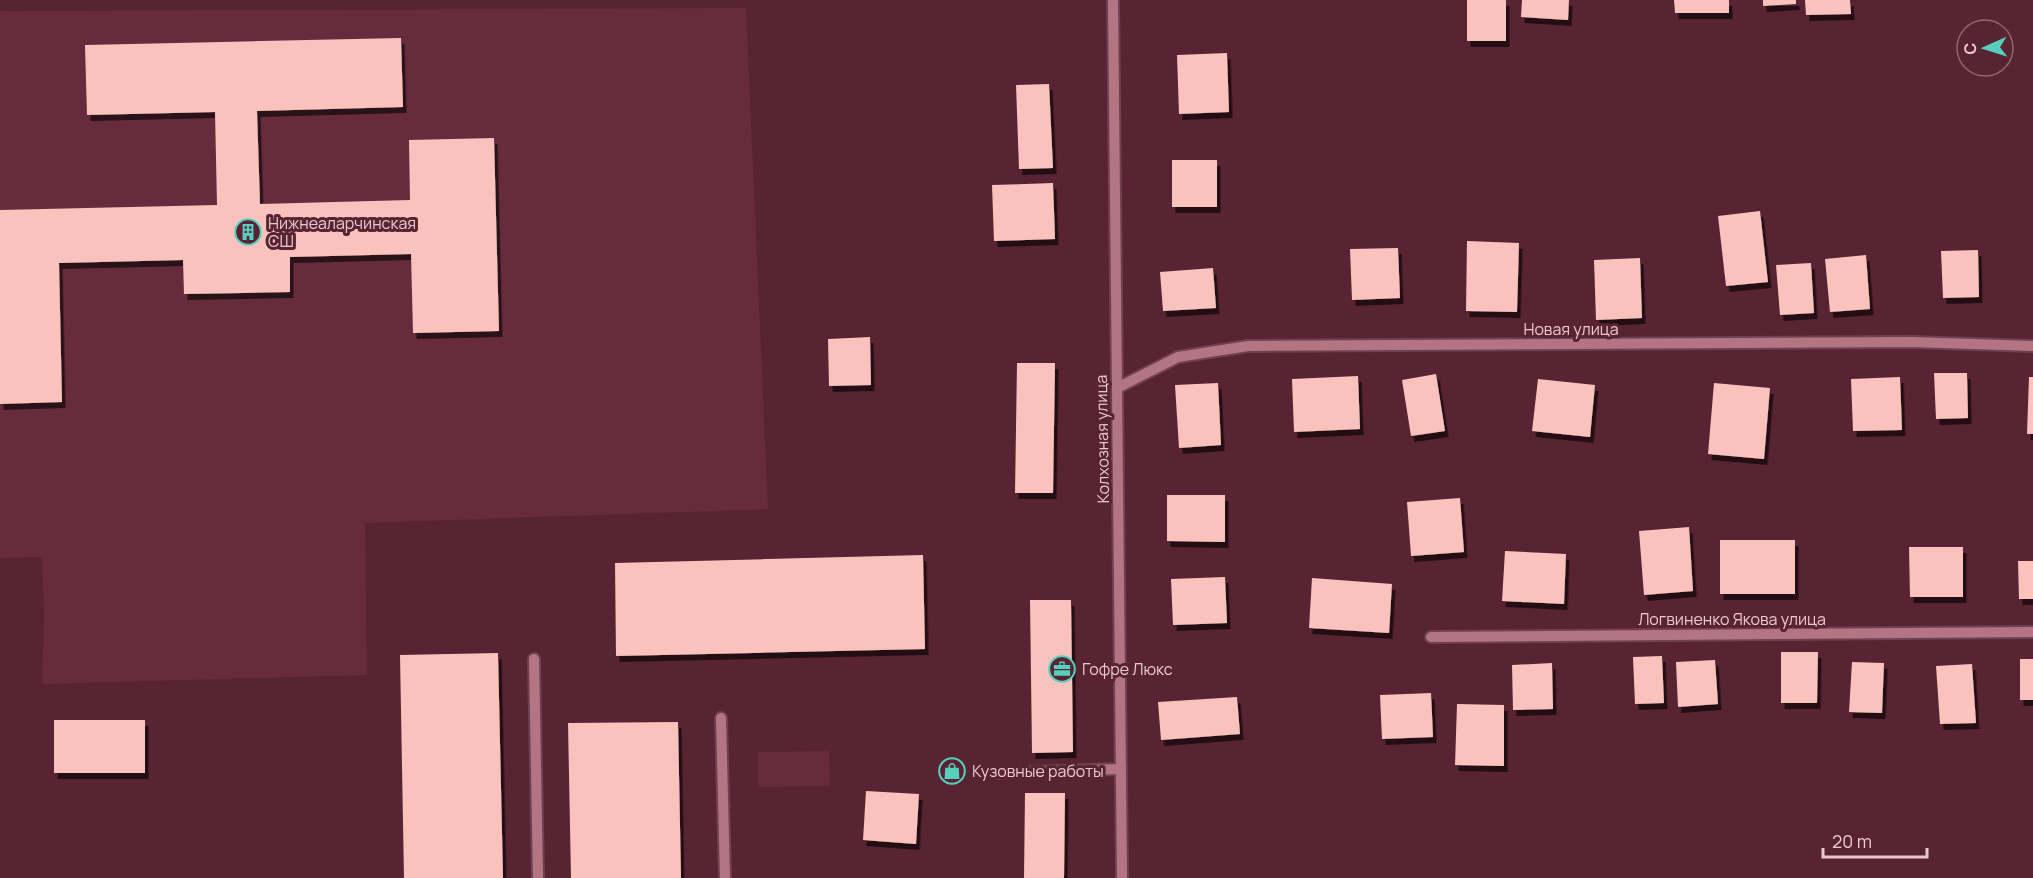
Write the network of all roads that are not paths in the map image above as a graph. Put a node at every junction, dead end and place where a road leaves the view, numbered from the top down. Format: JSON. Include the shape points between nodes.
{"nodes":[{"id":1,"x":1113,"y":0,"type":"edge"},
{"id":2,"x":2033,"y":346,"type":"edge"},
{"id":3,"x":1117,"y":388,"type":"junction"},
{"id":4,"x":2033,"y":632,"type":"edge"},
{"id":5,"x":1431,"y":636,"type":"dead end"},
{"id":6,"x":534,"y":659,"type":"dead end"},
{"id":7,"x":721,"y":718,"type":"dead end"},
{"id":8,"x":1121,"y":770,"type":"junction"},
{"id":9,"x":999,"y":773,"type":"dead end"},
{"id":10,"x":538,"y":878,"type":"edge"},
{"id":11,"x":725,"y":878,"type":"edge"},
{"id":12,"x":1122,"y":878,"type":"edge"}],
"edges":[{"from":1,"to":3,"type":"street","name":"Колхозная улица"},
{"from":2,"to":3,"type":"street","name":"Новая улица","via":[[1912,342],[1248,346],[1178,357]]},
{"from":3,"to":8,"type":"street","name":"Колхозная улица"},
{"from":4,"to":5,"type":"street","name":"Логвиненко Якова улица"},
{"from":6,"to":10,"type":"street"},
{"from":7,"to":11,"type":"street"},
{"from":8,"to":9,"type":"street"},
{"from":8,"to":12,"type":"street","name":"Колхозная улица"}]}
